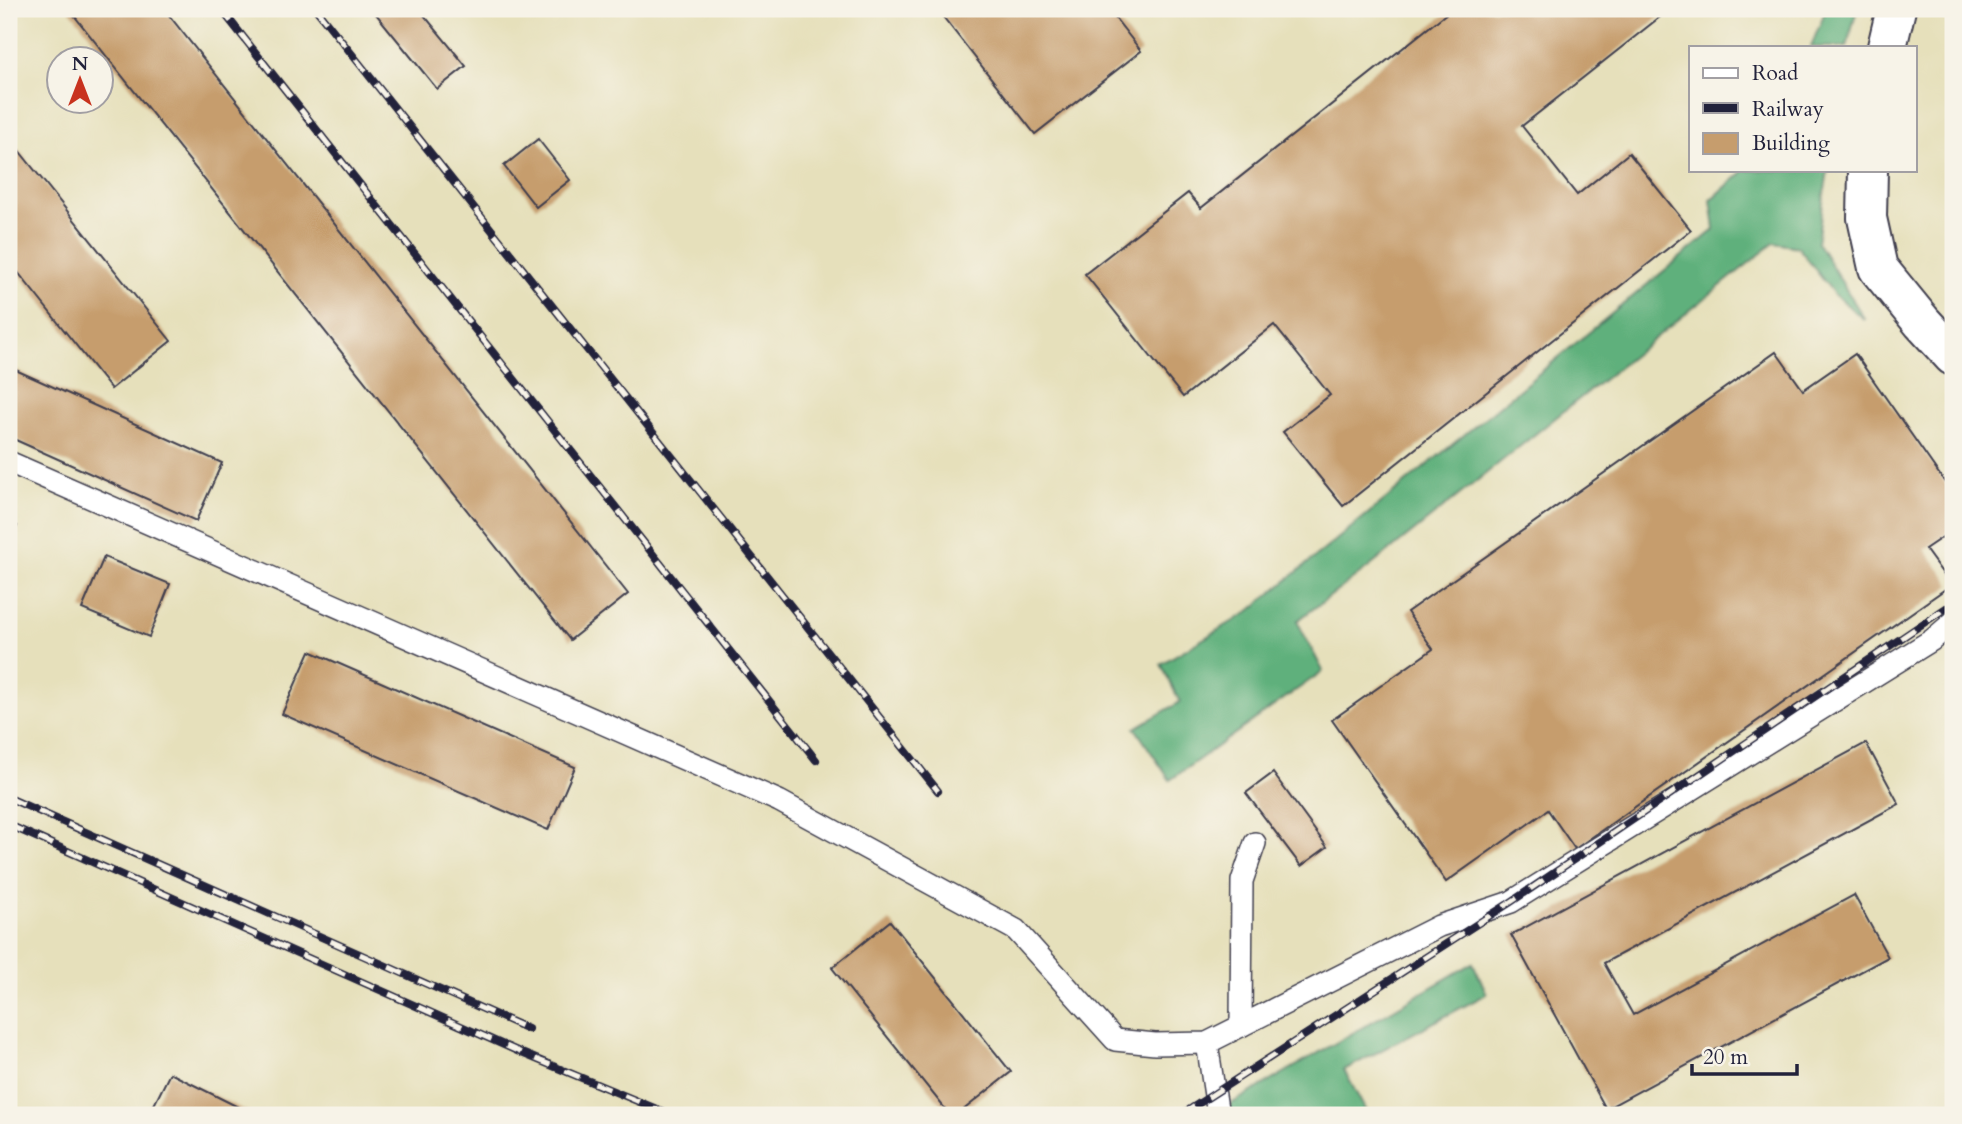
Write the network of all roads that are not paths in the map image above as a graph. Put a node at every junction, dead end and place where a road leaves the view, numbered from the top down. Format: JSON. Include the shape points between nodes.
{"nodes":[{"id":1,"x":1896,"y":9,"type":"edge"},
{"id":2,"x":1887,"y":46,"type":"edge"},
{"id":3,"x":1868,"y":172,"type":"edge"},
{"id":4,"x":1953,"y":356,"type":"edge"},
{"id":5,"x":9,"y":462,"type":"edge"},
{"id":6,"x":1953,"y":622,"type":"edge"},
{"id":7,"x":1255,"y":843,"type":"dead end"},
{"id":8,"x":1241,"y":1026,"type":"junction"},
{"id":9,"x":1207,"y":1043,"type":"junction"},
{"id":10,"x":1218,"y":1115,"type":"edge"}],
"edges":[{"from":1,"to":2,"type":"street"},
{"from":3,"to":4,"type":"street","via":[[1867,218],[1878,268]]},
{"from":5,"to":9,"type":"lane","via":[[779,801],[1016,930],[1115,1040]]},
{"from":6,"to":8,"type":"lane","via":[[1932,640],[1511,902],[1439,926]]},
{"from":7,"to":8,"type":"lane","via":[[1241,881]]},
{"from":8,"to":9,"type":"lane"},
{"from":9,"to":10,"type":"lane"}]}
